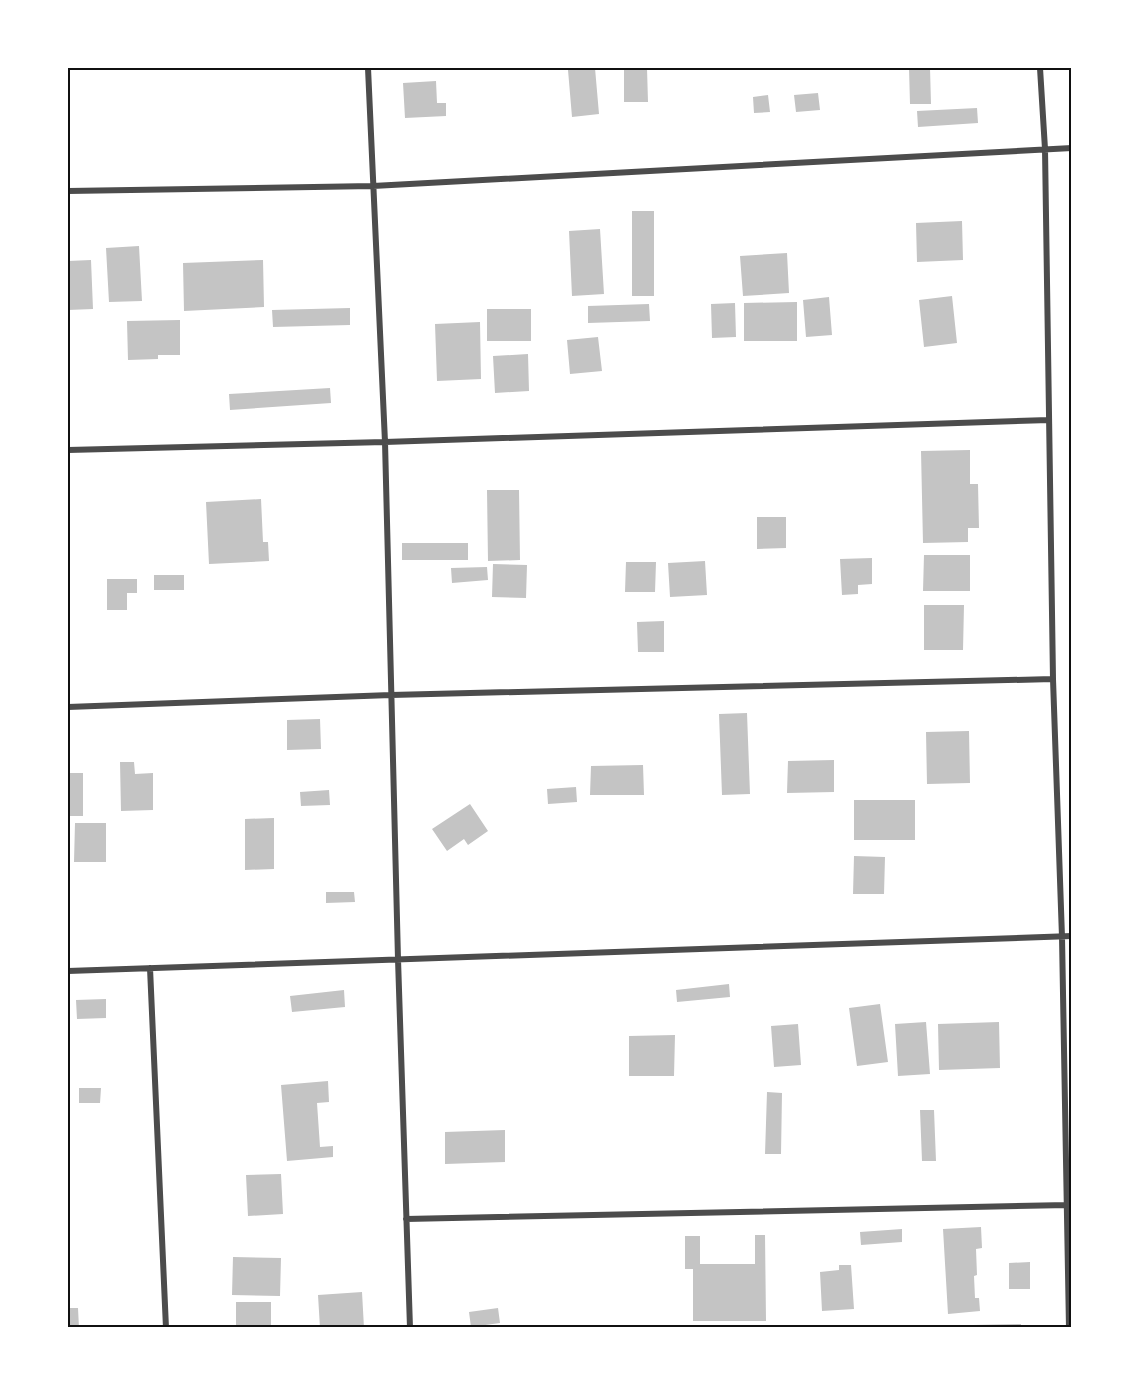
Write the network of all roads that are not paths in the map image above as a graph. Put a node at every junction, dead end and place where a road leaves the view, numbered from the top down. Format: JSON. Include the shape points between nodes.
{"nodes":[{"id":1,"x":368,"y":68,"type":"edge"},
{"id":2,"x":1040,"y":68,"type":"edge"},
{"id":3,"x":1071,"y":148,"type":"edge"},
{"id":4,"x":1045,"y":149,"type":"junction"},
{"id":5,"x":373,"y":186,"type":"junction"},
{"id":6,"x":68,"y":191,"type":"edge"},
{"id":7,"x":1049,"y":420,"type":"junction"},
{"id":8,"x":385,"y":442,"type":"junction"},
{"id":9,"x":68,"y":450,"type":"edge"},
{"id":10,"x":1053,"y":679,"type":"junction"},
{"id":11,"x":392,"y":696,"type":"junction"},
{"id":12,"x":68,"y":707,"type":"edge"},
{"id":13,"x":1071,"y":936,"type":"edge"},
{"id":14,"x":1062,"y":937,"type":"junction"},
{"id":15,"x":398,"y":959,"type":"junction"},
{"id":16,"x":150,"y":968,"type":"junction"},
{"id":17,"x":68,"y":971,"type":"edge"},
{"id":18,"x":1068,"y":1205,"type":"junction"},
{"id":19,"x":406,"y":1219,"type":"junction"},
{"id":20,"x":165,"y":1328,"type":"edge"},
{"id":21,"x":410,"y":1328,"type":"edge"},
{"id":22,"x":1070,"y":1328,"type":"edge"}],
"edges":[{"from":1,"to":5,"type":"street"},
{"from":2,"to":4,"type":"street"},
{"from":3,"to":4,"type":"street"},
{"from":4,"to":5,"type":"street"},
{"from":4,"to":7,"type":"street"},
{"from":5,"to":6,"type":"street"},
{"from":5,"to":8,"type":"street"},
{"from":7,"to":8,"type":"street"},
{"from":7,"to":10,"type":"street"},
{"from":8,"to":9,"type":"street"},
{"from":8,"to":11,"type":"street"},
{"from":10,"to":11,"type":"street"},
{"from":10,"to":14,"type":"street"},
{"from":11,"to":12,"type":"street"},
{"from":11,"to":15,"type":"street"},
{"from":13,"to":14,"type":"street"},
{"from":14,"to":15,"type":"street"},
{"from":14,"to":18,"type":"street"},
{"from":15,"to":16,"type":"street"},
{"from":15,"to":19,"type":"street"},
{"from":16,"to":17,"type":"street"},
{"from":16,"to":20,"type":"street"},
{"from":18,"to":19,"type":"street"},
{"from":18,"to":22,"type":"street"},
{"from":19,"to":21,"type":"street"}]}
